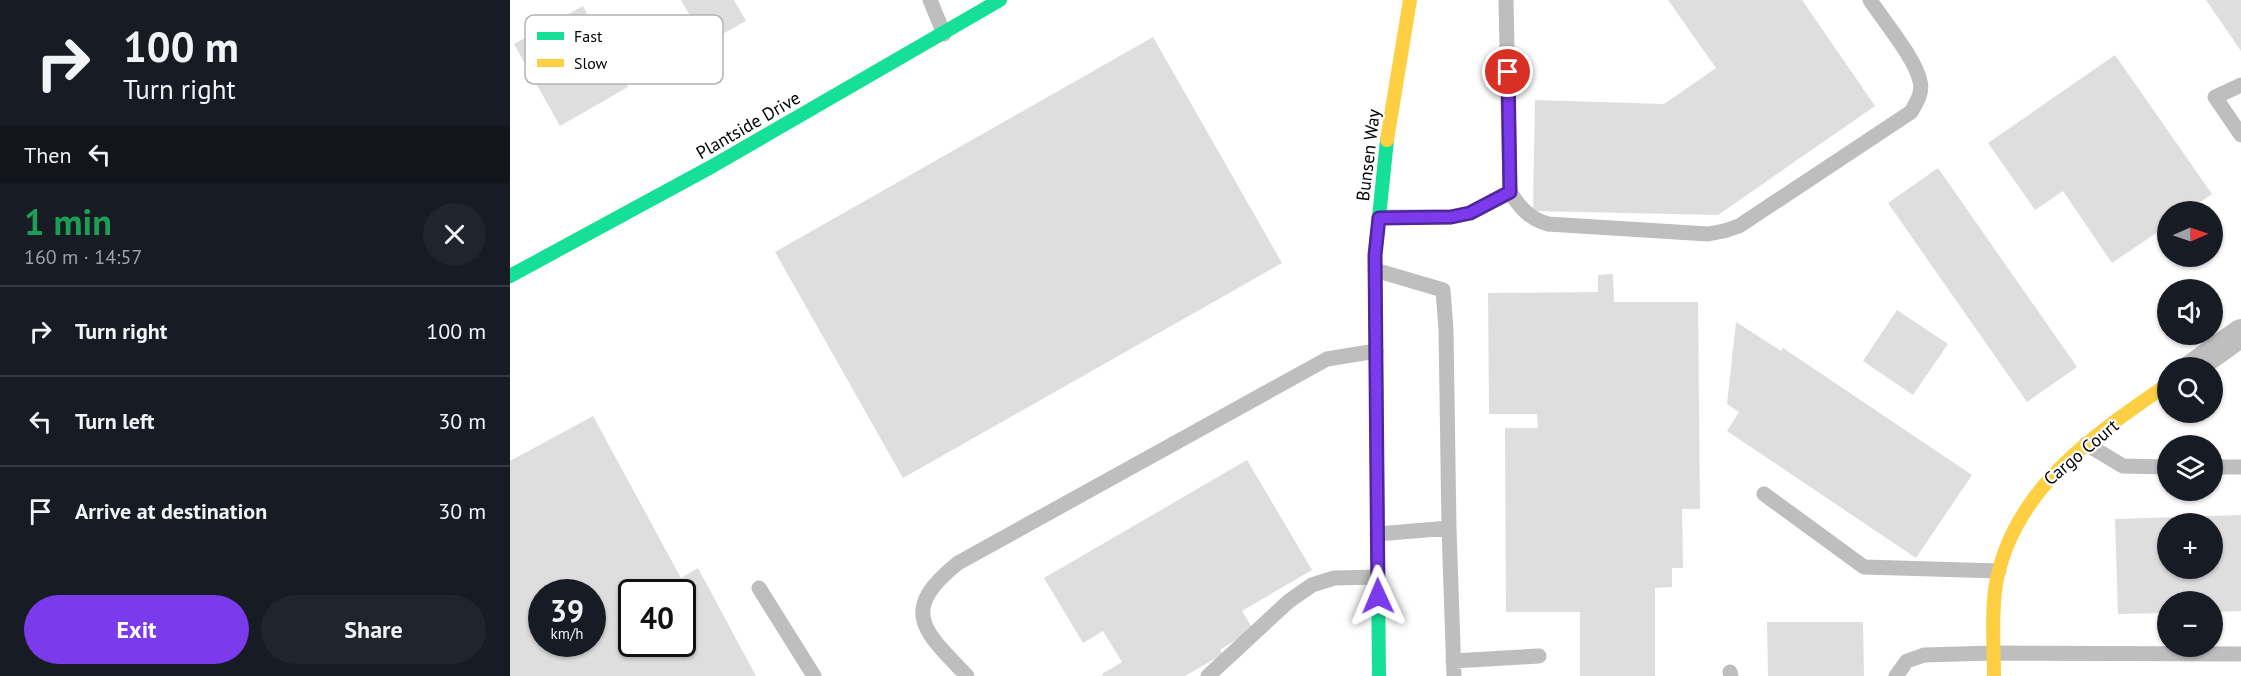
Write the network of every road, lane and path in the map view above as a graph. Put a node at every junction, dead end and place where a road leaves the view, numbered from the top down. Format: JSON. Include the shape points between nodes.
{"nodes":[{"id":1,"x":930,"y":0,"type":"edge"},
{"id":2,"x":1000,"y":0,"type":"edge"},
{"id":3,"x":1410,"y":0,"type":"edge"},
{"id":4,"x":1506,"y":0,"type":"edge"},
{"id":5,"x":1870,"y":0,"type":"edge"},
{"id":6,"x":944,"y":34,"type":"junction"},
{"id":7,"x":2241,"y":85,"type":"edge"},
{"id":8,"x":2241,"y":135,"type":"edge"},
{"id":9,"x":1510,"y":192,"type":"junction"},
{"id":10,"x":1379,"y":218,"type":"junction"},
{"id":11,"x":1375,"y":270,"type":"junction"},
{"id":12,"x":510,"y":276,"type":"edge"},
{"id":13,"x":2241,"y":333,"type":"edge"},
{"id":14,"x":1376,"y":351,"type":"junction"},
{"id":15,"x":2207,"y":357,"type":"edge"},
{"id":16,"x":2157,"y":392,"type":"edge"},
{"id":17,"x":2086,"y":444,"type":"junction"},
{"id":18,"x":2157,"y":467,"type":"edge"},
{"id":19,"x":2223,"y":467,"type":"edge"},
{"id":20,"x":2241,"y":467,"type":"edge"},
{"id":21,"x":1764,"y":494,"type":"dead end"},
{"id":22,"x":1449,"y":528,"type":"junction"},
{"id":23,"x":1377,"y":534,"type":"junction"},
{"id":24,"x":1999,"y":571,"type":"junction"},
{"id":25,"x":1378,"y":576,"type":"junction"},
{"id":26,"x":759,"y":588,"type":"dead end"},
{"id":27,"x":1994,"y":653,"type":"junction"},
{"id":28,"x":2241,"y":654,"type":"edge"},
{"id":29,"x":1539,"y":656,"type":"dead end"},
{"id":30,"x":1454,"y":668,"type":"edge"},
{"id":31,"x":814,"y":676,"type":"edge"},
{"id":32,"x":967,"y":676,"type":"edge"},
{"id":33,"x":1208,"y":676,"type":"edge"},
{"id":34,"x":1379,"y":676,"type":"edge"},
{"id":35,"x":1896,"y":676,"type":"edge"},
{"id":36,"x":1994,"y":676,"type":"edge"}],
"edges":[{"from":1,"to":6,"type":"lane"},
{"from":2,"to":6,"type":"street","name":"Plantside Drive"},
{"from":3,"to":10,"type":"street","name":"Bunsen Way"},
{"from":4,"to":9,"type":"lane"},
{"from":5,"to":9,"type":"lane","via":[[1915,67],[1920,82],[1916,104],[1911,112],[1739,226],[1708,234],[1548,224],[1534,220],[1518,206]]},
{"from":6,"to":12,"type":"street","name":"Plantside Drive"},
{"from":7,"to":8,"type":"lane","via":[[2215,96]]},
{"from":9,"to":10,"type":"lane","via":[[1470,213],[1451,217]]},
{"from":10,"to":11,"type":"street","name":"Bunsen Way"},
{"from":11,"to":14,"type":"street","name":"Bunsen Way"},
{"from":11,"to":22,"type":"lane","via":[[1443,290]]},
{"from":13,"to":15,"type":"street"},
{"from":14,"to":23,"type":"street","name":"Bunsen Way"},
{"from":14,"to":32,"type":"lane","via":[[1327,360],[958,563],[937,579],[922,617],[928,634]]},
{"from":16,"to":17,"type":"street","name":"Cargo Court"},
{"from":17,"to":18,"type":"lane","via":[[2123,466]]},
{"from":17,"to":24,"type":"street","name":"Cargo Court","via":[[2061,464],[2027,504],[2013,529]]},
{"from":19,"to":20,"type":"lane"},
{"from":21,"to":24,"type":"lane","via":[[1864,567]]},
{"from":22,"to":23,"type":"lane"},
{"from":22,"to":30,"type":"lane"},
{"from":23,"to":25,"type":"street","name":"Bunsen Way"},
{"from":24,"to":27,"type":"street","name":"Cargo Court"},
{"from":25,"to":33,"type":"lane","via":[[1334,578],[1312,585]]},
{"from":25,"to":34,"type":"street","name":"Bunsen Way"},
{"from":26,"to":31,"type":"lane"},
{"from":27,"to":28,"type":"lane"},
{"from":27,"to":35,"type":"lane","via":[[1924,655],[1907,661]]},
{"from":27,"to":36,"type":"street","name":"Cargo Court"},
{"from":29,"to":30,"type":"lane"}]}
